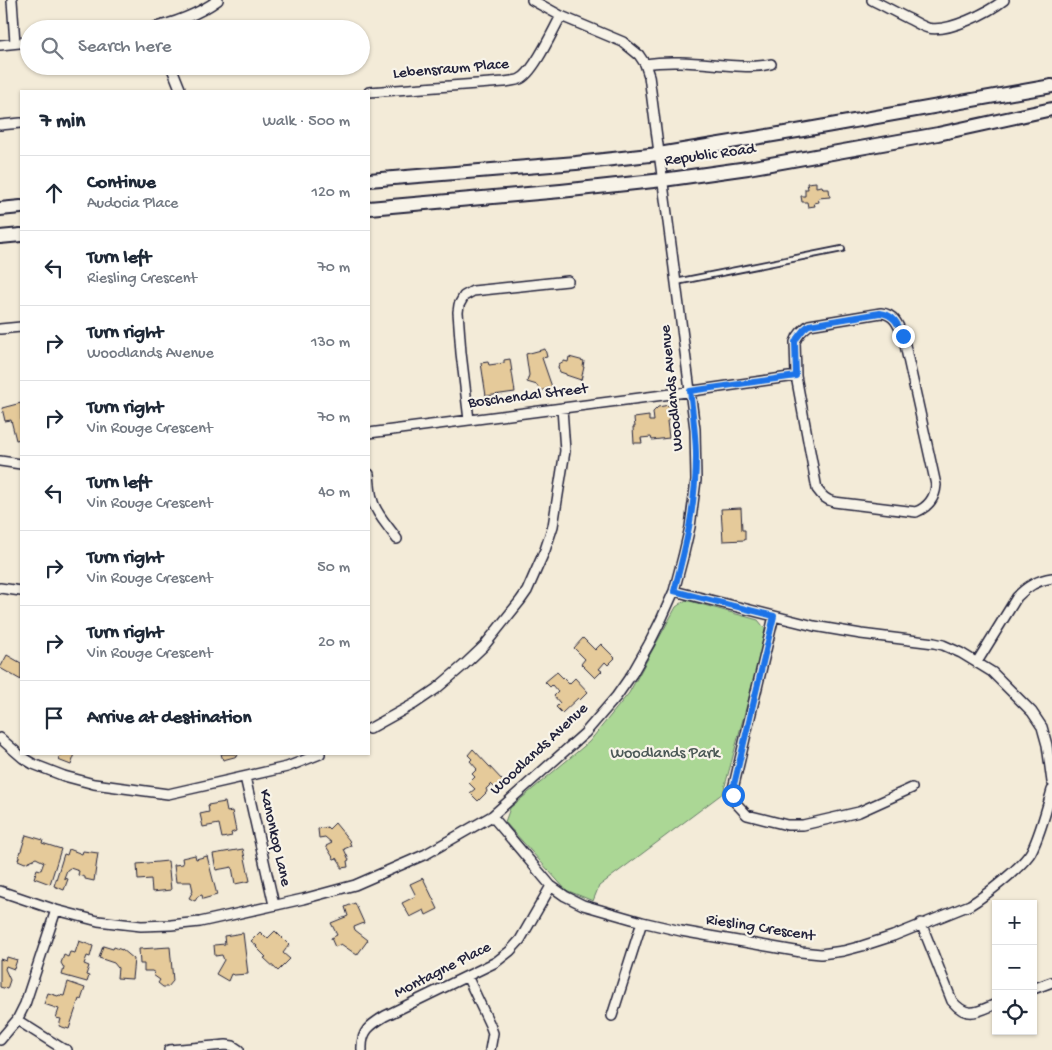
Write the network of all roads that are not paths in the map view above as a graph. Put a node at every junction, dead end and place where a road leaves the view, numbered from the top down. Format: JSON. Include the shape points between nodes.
{"nodes":[{"id":1,"x":12,"y":0,"type":"edge"},
{"id":2,"x":218,"y":0,"type":"edge"},
{"id":3,"x":532,"y":0,"type":"edge"},
{"id":4,"x":872,"y":0,"type":"edge"},
{"id":5,"x":1004,"y":0,"type":"edge"},
{"id":6,"x":561,"y":16,"type":"junction"},
{"id":7,"x":176,"y":20,"type":"edge"},
{"id":8,"x":15,"y":43,"type":"junction"},
{"id":9,"x":20,"y":43,"type":"edge"},
{"id":10,"x":0,"y":45,"type":"edge"},
{"id":11,"x":644,"y":64,"type":"junction"},
{"id":12,"x":771,"y":64,"type":"dead end"},
{"id":13,"x":175,"y":75,"type":"edge"},
{"id":14,"x":1052,"y":86,"type":"edge"},
{"id":15,"x":181,"y":90,"type":"edge"},
{"id":16,"x":370,"y":92,"type":"edge"},
{"id":17,"x":1052,"y":109,"type":"edge"},
{"id":18,"x":20,"y":123,"type":"edge"},
{"id":19,"x":0,"y":125,"type":"edge"},
{"id":20,"x":659,"y":154,"type":"junction"},
{"id":21,"x":370,"y":180,"type":"edge"},
{"id":22,"x":663,"y":180,"type":"junction"},
{"id":23,"x":20,"y":207,"type":"edge"},
{"id":24,"x":370,"y":208,"type":"edge"},
{"id":25,"x":0,"y":209,"type":"edge"},
{"id":26,"x":20,"y":235,"type":"edge"},
{"id":27,"x":0,"y":237,"type":"edge"},
{"id":28,"x":842,"y":250,"type":"dead end"},
{"id":29,"x":568,"y":281,"type":"dead end"},
{"id":30,"x":676,"y":282,"type":"junction"},
{"id":31,"x":20,"y":327,"type":"edge"},
{"id":32,"x":0,"y":328,"type":"edge"},
{"id":33,"x":796,"y":376,"type":"junction"},
{"id":34,"x":690,"y":391,"type":"junction"},
{"id":35,"x":562,"y":408,"type":"junction"},
{"id":36,"x":469,"y":420,"type":"junction"},
{"id":37,"x":370,"y":433,"type":"edge"},
{"id":38,"x":0,"y":461,"type":"edge"},
{"id":39,"x":20,"y":464,"type":"edge"},
{"id":40,"x":370,"y":483,"type":"edge"},
{"id":41,"x":397,"y":539,"type":"dead end"},
{"id":42,"x":1052,"y":578,"type":"edge"},
{"id":43,"x":0,"y":588,"type":"edge"},
{"id":44,"x":20,"y":591,"type":"edge"},
{"id":45,"x":674,"y":591,"type":"junction"},
{"id":46,"x":774,"y":616,"type":"junction"},
{"id":47,"x":977,"y":662,"type":"junction"},
{"id":48,"x":370,"y":729,"type":"edge"},
{"id":49,"x":0,"y":738,"type":"edge"},
{"id":50,"x":1050,"y":744,"type":"edge"},
{"id":51,"x":20,"y":755,"type":"edge"},
{"id":52,"x":20,"y":755,"type":"edge"},
{"id":53,"x":317,"y":755,"type":"edge"},
{"id":54,"x":245,"y":777,"type":"junction"},
{"id":55,"x":1052,"y":782,"type":"edge"},
{"id":56,"x":912,"y":788,"type":"dead end"},
{"id":57,"x":1052,"y":790,"type":"edge"},
{"id":58,"x":492,"y":816,"type":"junction"},
{"id":59,"x":551,"y":886,"type":"junction"},
{"id":60,"x":0,"y":891,"type":"edge"},
{"id":61,"x":274,"y":905,"type":"junction"},
{"id":62,"x":56,"y":910,"type":"junction"},
{"id":63,"x":642,"y":922,"type":"junction"},
{"id":64,"x":921,"y":924,"type":"junction"},
{"id":65,"x":467,"y":976,"type":"junction"},
{"id":66,"x":1052,"y":982,"type":"edge"},
{"id":67,"x":1037,"y":988,"type":"edge"},
{"id":68,"x":992,"y":1006,"type":"edge"},
{"id":69,"x":612,"y":1016,"type":"dead end"},
{"id":70,"x":17,"y":1020,"type":"junction"},
{"id":71,"x":0,"y":1040,"type":"edge"},
{"id":72,"x":67,"y":1050,"type":"edge"},
{"id":73,"x":169,"y":1050,"type":"edge"},
{"id":74,"x":239,"y":1050,"type":"edge"},
{"id":75,"x":362,"y":1050,"type":"edge"},
{"id":76,"x":490,"y":1050,"type":"edge"}],
"edges":[{"from":1,"to":8,"type":"street"},
{"from":2,"to":7,"type":"street","via":[[199,12]]},
{"from":3,"to":6,"type":"street"},
{"from":4,"to":5,"type":"street","via":[[935,29],[976,16]]},
{"from":6,"to":11,"type":"street","via":[[623,42],[639,55]]},
{"from":6,"to":16,"type":"street","name":"Lebensraum Place","via":[[532,67],[519,80]]},
{"from":8,"to":9,"type":"street"},
{"from":8,"to":10,"type":"street"},
{"from":11,"to":12,"type":"street"},
{"from":11,"to":20,"type":"street","name":"Woodlands Avenue","via":[[649,76]]},
{"from":13,"to":15,"type":"street"},
{"from":14,"to":20,"type":"main road","name":"Republic Road"},
{"from":17,"to":22,"type":"main road","name":"Republic Road","via":[[938,134]]},
{"from":18,"to":19,"type":"street"},
{"from":20,"to":21,"type":"main road","name":"Republic Road"},
{"from":20,"to":22,"type":"street","name":"Woodlands Avenue"},
{"from":22,"to":24,"type":"main road","name":"Republic Road"},
{"from":22,"to":30,"type":"street","name":"Woodlands Avenue"},
{"from":23,"to":25,"type":"main road"},
{"from":26,"to":27,"type":"main road"},
{"from":28,"to":30,"type":"lane"},
{"from":29,"to":36,"type":"street","via":[[474,291],[464,296],[458,312]]},
{"from":30,"to":34,"type":"street","name":"Woodlands Avenue"},
{"from":31,"to":32,"type":"street"},
{"from":33,"to":33,"type":"street","via":[[795,342],[809,325],[880,313],[892,316],[903,336],[936,485],[929,504],[916,512],[828,501],[822,496],[817,489]]},
{"from":33,"to":34,"type":"street","name":"Boschendal Street"},
{"from":34,"to":35,"type":"street","name":"Boschendal Street"},
{"from":34,"to":45,"type":"street","name":"Woodlands Avenue","via":[[696,480],[690,527]]},
{"from":35,"to":36,"type":"street","name":"Boschendal Street"},
{"from":35,"to":48,"type":"street","via":[[565,451],[553,526],[527,591],[484,646],[443,683]]},
{"from":36,"to":37,"type":"street","name":"Boschendal Street"},
{"from":38,"to":39,"type":"street"},
{"from":40,"to":41,"type":"street","via":[[374,505]]},
{"from":42,"to":47,"type":"street","via":[[1031,585],[1017,596]]},
{"from":43,"to":44,"type":"street"},
{"from":45,"to":46,"type":"street"},
{"from":45,"to":58,"type":"street","name":"Woodlands Avenue","via":[[649,644],[616,697],[585,733]]},
{"from":46,"to":47,"type":"street","via":[[814,626],[943,645]]},
{"from":46,"to":56,"type":"street","via":[[733,789],[738,806],[747,815],[787,825],[803,825],[859,812]]},
{"from":47,"to":50,"type":"street","via":[[992,672],[1032,712]]},
{"from":49,"to":51,"type":"street"},
{"from":50,"to":55,"type":"street"},
{"from":52,"to":54,"type":"street","via":[[33,764],[64,776],[168,794]]},
{"from":53,"to":54,"type":"street","via":[[287,767]]},
{"from":54,"to":61,"type":"street","name":"Kanonkop Lane"},
{"from":57,"to":64,"type":"street","name":"Riesling Crescent","via":[[1035,842],[1023,862],[979,900]]},
{"from":58,"to":59,"type":"street","name":"Riesling Crescent"},
{"from":58,"to":61,"type":"street","name":"Woodlands Avenue","via":[[426,854],[355,885]]},
{"from":59,"to":63,"type":"street","name":"Riesling Crescent","via":[[584,905]]},
{"from":59,"to":65,"type":"street","name":"Montagne Place","via":[[516,946],[496,962]]},
{"from":60,"to":62,"type":"street","name":"Woodlands Avenue"},
{"from":61,"to":62,"type":"street","name":"Woodlands Avenue","via":[[200,922],[141,926],[98,921]]},
{"from":62,"to":70,"type":"street"},
{"from":63,"to":64,"type":"street","name":"Riesling Crescent","via":[[821,954],[862,946]]},
{"from":63,"to":69,"type":"street"},
{"from":64,"to":68,"type":"street","via":[[952,1001],[959,1009],[968,1012],[978,1012]]},
{"from":65,"to":75,"type":"street","name":"Montagne Place","via":[[369,1026]]},
{"from":65,"to":76,"type":"street","via":[[493,1033]]},
{"from":66,"to":67,"type":"street"},
{"from":70,"to":71,"type":"street"},
{"from":70,"to":72,"type":"street"},
{"from":73,"to":74,"type":"street","via":[[226,1045]]}]}
